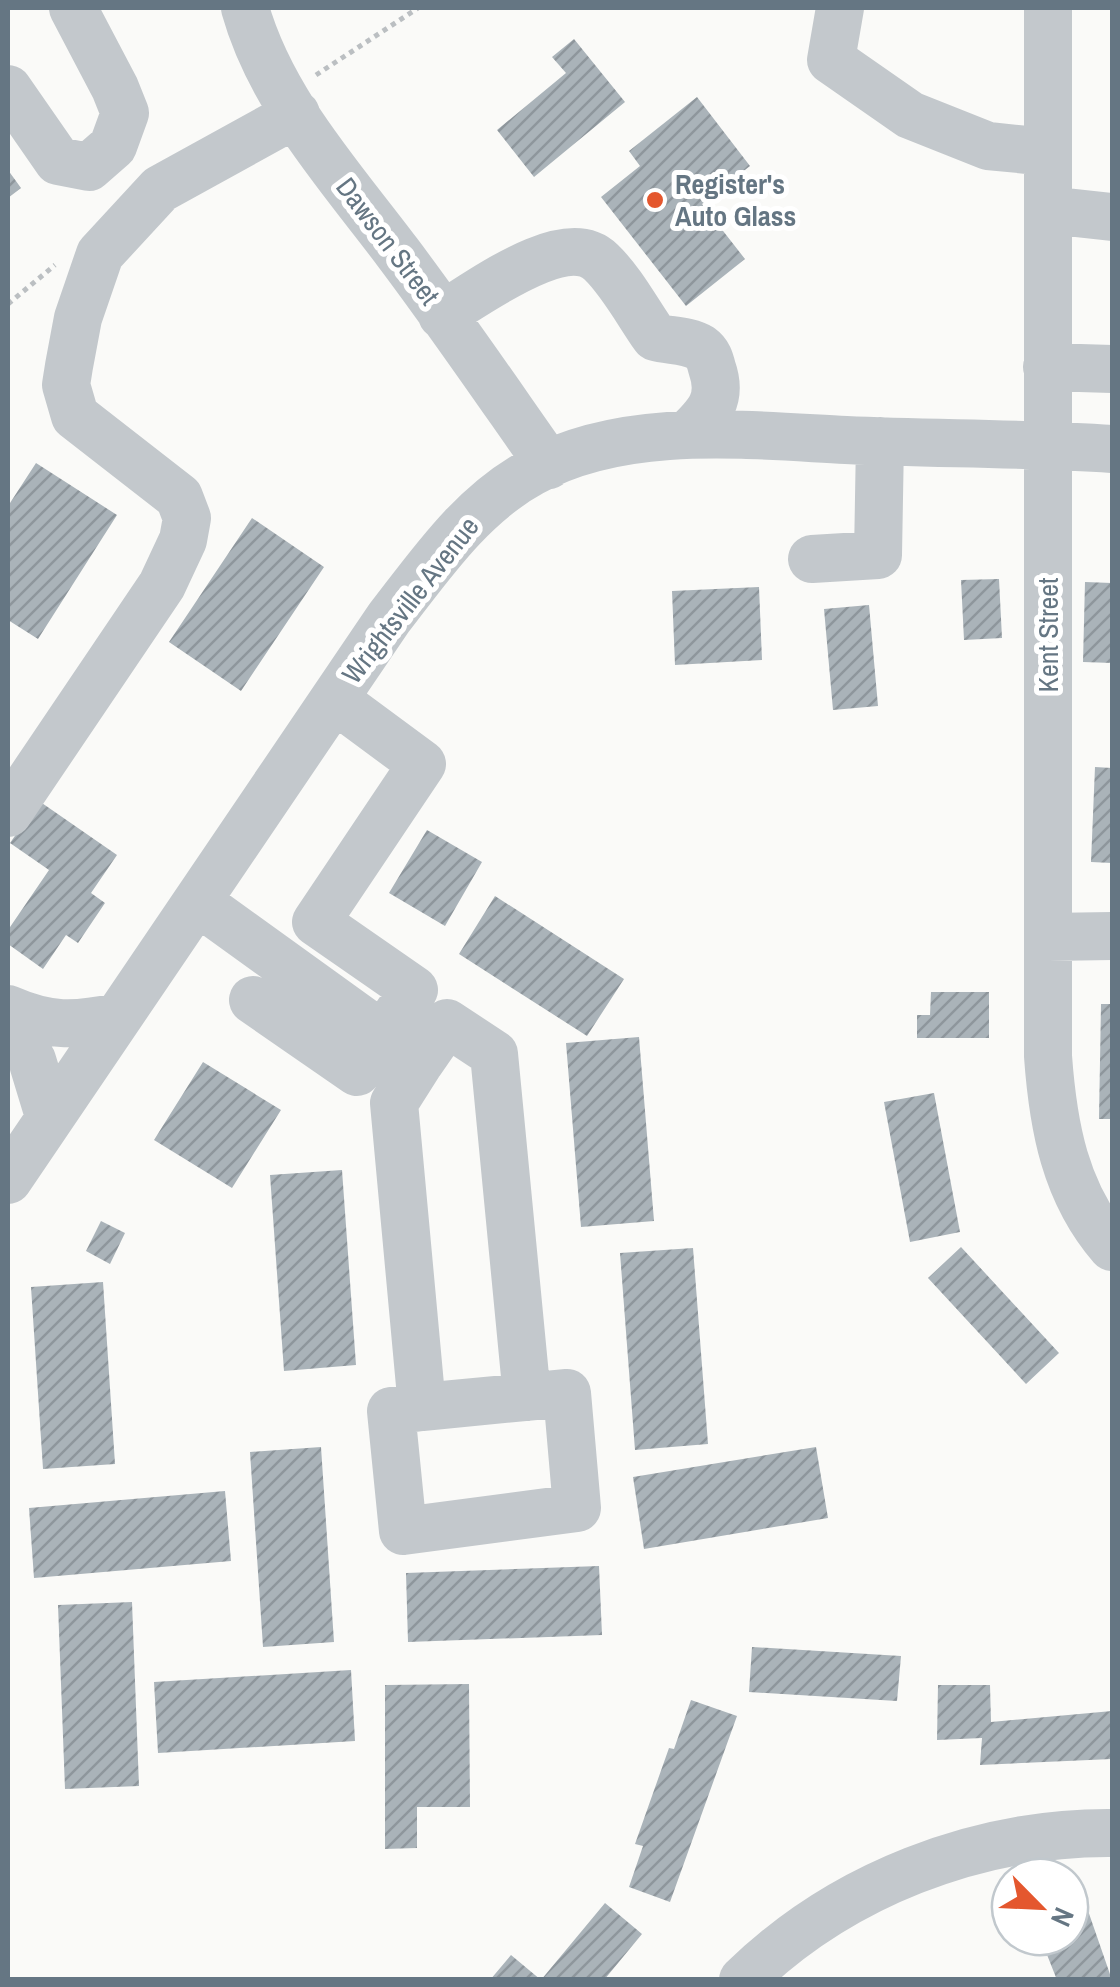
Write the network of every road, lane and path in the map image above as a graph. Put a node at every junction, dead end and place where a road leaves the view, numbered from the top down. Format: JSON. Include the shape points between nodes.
{"nodes":[{"id":1,"x":73,"y":8,"type":"edge"},
{"id":2,"x":246,"y":8,"type":"edge"},
{"id":3,"x":418,"y":8,"type":"edge"},
{"id":4,"x":1048,"y":8,"type":"edge"},
{"id":5,"x":830,"y":16,"type":"edge"},
{"id":6,"x":8,"y":88,"type":"edge"},
{"id":7,"x":290,"y":105,"type":"junction"},
{"id":8,"x":1048,"y":152,"type":"junction"},
{"id":9,"x":1091,"y":222,"type":"edge"},
{"id":10,"x":442,"y":315,"type":"junction"},
{"id":11,"x":1111,"y":366,"type":"edge"},
{"id":12,"x":1047,"y":368,"type":"junction"},
{"id":13,"x":687,"y":435,"type":"junction"},
{"id":14,"x":880,"y":441,"type":"junction"},
{"id":15,"x":1048,"y":445,"type":"junction"},
{"id":16,"x":1112,"y":448,"type":"edge"},
{"id":17,"x":549,"y":465,"type":"junction"},
{"id":18,"x":812,"y":559,"type":"dead end"},
{"id":19,"x":334,"y":699,"type":"junction"},
{"id":20,"x":8,"y":813,"type":"edge"},
{"id":21,"x":198,"y":902,"type":"junction"},
{"id":22,"x":1112,"y":936,"type":"edge"},
{"id":23,"x":1048,"y":937,"type":"junction"},
{"id":24,"x":253,"y":1000,"type":"dead end"},
{"id":25,"x":8,"y":1009,"type":"edge"},
{"id":26,"x":118,"y":1018,"type":"junction"},
{"id":27,"x":8,"y":1026,"type":"edge"},
{"id":28,"x":401,"y":1048,"type":"junction"},
{"id":29,"x":50,"y":1116,"type":"junction"},
{"id":30,"x":8,"y":1180,"type":"edge"},
{"id":31,"x":1112,"y":1247,"type":"edge"},
{"id":32,"x":526,"y":1397,"type":"junction"},
{"id":33,"x":422,"y":1406,"type":"junction"},
{"id":34,"x":1112,"y":1833,"type":"edge"},
{"id":35,"x":743,"y":1980,"type":"edge"}],
"edges":[{"from":1,"to":6,"type":"street","via":[[125,113],[113,146],[89,167],[58,161]]},
{"from":2,"to":7,"type":"street","name":"Dawson Street"},
{"from":3,"to":7,"type":"path"},
{"from":4,"to":8,"type":"street","name":"Kent Street"},
{"from":5,"to":8,"type":"street","via":[[831,60],[910,115],[988,146]]},
{"from":7,"to":10,"type":"street","name":"Dawson Street"},
{"from":7,"to":20,"type":"street","via":[[160,190],[100,254],[78,318],[66,384],[70,408],[179,497],[187,518],[162,585]]},
{"from":8,"to":9,"type":"street","name":"Kent Street"},
{"from":9,"to":12,"type":"street","name":"Kent Street"},
{"from":10,"to":13,"type":"street","via":[[554,253],[581,252],[599,260],[654,337],[691,344],[710,359],[719,386],[711,412]]},
{"from":10,"to":17,"type":"street","name":"Dawson Street"},
{"from":11,"to":12,"type":"street"},
{"from":12,"to":15,"type":"street","name":"Kent Street"},
{"from":13,"to":14,"type":"street","name":"Wrightsville Avenue"},
{"from":13,"to":17,"type":"street","name":"Wrightsville Avenue","via":[[576,453]]},
{"from":14,"to":15,"type":"street","name":"Wrightsville Avenue"},
{"from":14,"to":18,"type":"street","via":[[878,555]]},
{"from":15,"to":16,"type":"street","name":"Wrightsville Avenue"},
{"from":15,"to":23,"type":"street","name":"Kent Street"},
{"from":17,"to":19,"type":"street","name":"Wrightsville Avenue","via":[[487,502],[442,550]]},
{"from":19,"to":21,"type":"street","name":"Wrightsville Avenue"},
{"from":19,"to":28,"type":"street","via":[[422,764],[316,922],[414,990]]},
{"from":21,"to":26,"type":"street","name":"Wrightsville Avenue"},
{"from":21,"to":28,"type":"street"},
{"from":22,"to":23,"type":"street"},
{"from":23,"to":31,"type":"street","name":"Kent Street","via":[[1048,1056],[1058,1140],[1074,1189]]},
{"from":24,"to":28,"type":"street","via":[[357,1072]]},
{"from":25,"to":26,"type":"street","via":[[58,1024]]},
{"from":26,"to":29,"type":"street","name":"Wrightsville Avenue"},
{"from":27,"to":29,"type":"street","via":[[32,1060]]},
{"from":28,"to":32,"type":"street","via":[[447,1023],[494,1054]]},
{"from":28,"to":33,"type":"street","via":[[394,1103]]},
{"from":29,"to":30,"type":"street","name":"Wrightsville Avenue"},
{"from":32,"to":33,"type":"street"},
{"from":32,"to":33,"type":"street","via":[[567,1392],[577,1508],[403,1531],[391,1411]]},
{"from":34,"to":35,"type":"street","via":[[988,1846],[942,1860],[819,1918]]}]}
